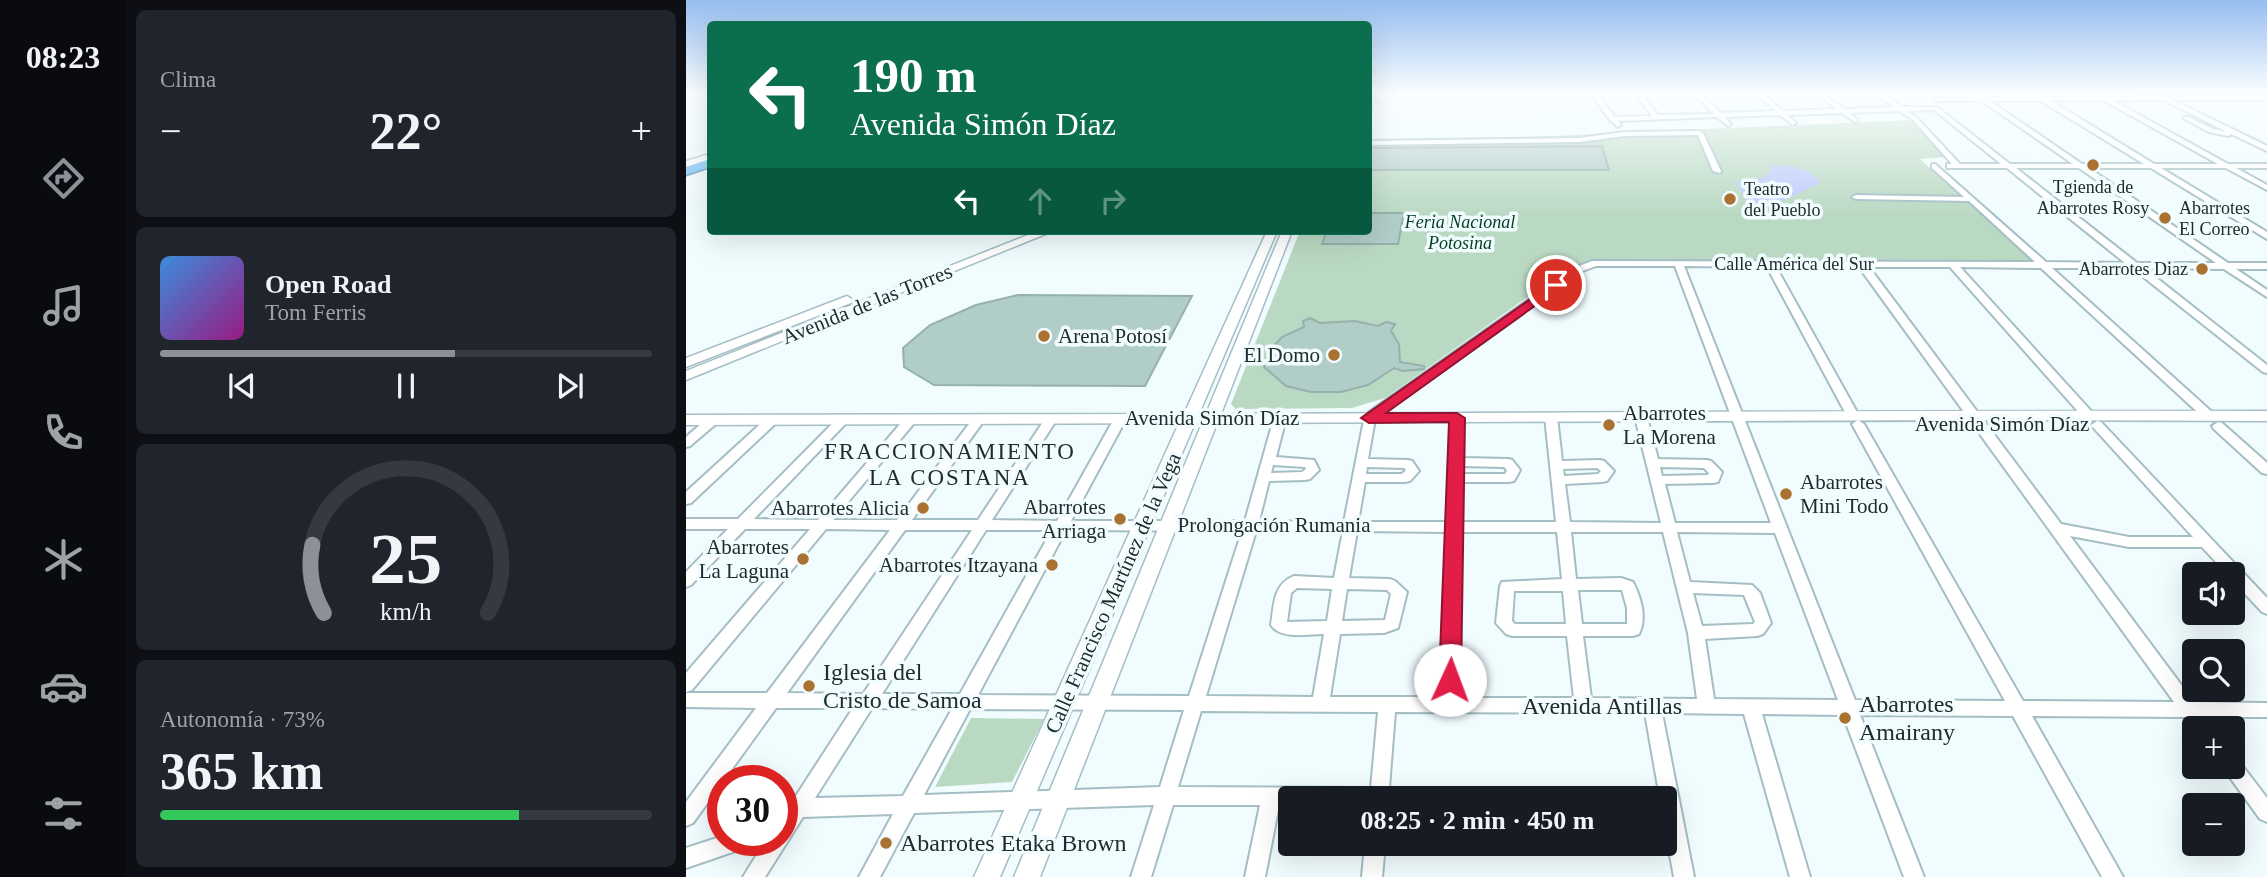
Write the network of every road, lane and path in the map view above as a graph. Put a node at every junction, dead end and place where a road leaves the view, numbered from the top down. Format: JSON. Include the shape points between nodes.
{"nodes":[{"id":1,"x":1927,"y":133,"type":"edge"},
{"id":2,"x":1968,"y":133,"type":"edge"},
{"id":3,"x":2032,"y":133,"type":"edge"},
{"id":4,"x":2099,"y":133,"type":"edge"},
{"id":5,"x":2166,"y":133,"type":"edge"},
{"id":6,"x":2227,"y":133,"type":"edge"},
{"id":7,"x":1625,"y":134,"type":"joint"},
{"id":8,"x":2236,"y":134,"type":"joint"},
{"id":9,"x":1372,"y":143,"type":"edge"},
{"id":10,"x":2267,"y":149,"type":"edge"},
{"id":11,"x":707,"y":163,"type":"edge"},
{"id":12,"x":2010,"y":165,"type":"junction"},
{"id":13,"x":1955,"y":166,"type":"junction"},
{"id":14,"x":2079,"y":166,"type":"junction"},
{"id":15,"x":2153,"y":166,"type":"junction"},
{"id":16,"x":2227,"y":166,"type":"junction"},
{"id":17,"x":2267,"y":166,"type":"edge"},
{"id":18,"x":686,"y":169,"type":"edge"},
{"id":19,"x":1717,"y":171,"type":"dead end"},
{"id":20,"x":2267,"y":188,"type":"edge"},
{"id":21,"x":1856,"y":197,"type":"dead end"},
{"id":22,"x":1970,"y":199,"type":"junction"},
{"id":23,"x":1012,"y":235,"type":"edge"},
{"id":24,"x":1038,"y":235,"type":"edge"},
{"id":25,"x":1270,"y":235,"type":"edge"},
{"id":26,"x":1285,"y":235,"type":"edge"},
{"id":27,"x":2267,"y":236,"type":"edge"},
{"id":28,"x":1679,"y":264,"type":"junction"},
{"id":29,"x":1770,"y":264,"type":"junction"},
{"id":30,"x":1862,"y":264,"type":"junction"},
{"id":31,"x":1952,"y":265,"type":"junction"},
{"id":32,"x":2043,"y":265,"type":"junction"},
{"id":33,"x":2133,"y":265,"type":"junction"},
{"id":34,"x":2226,"y":266,"type":"junction"},
{"id":35,"x":2267,"y":266,"type":"edge"},
{"id":36,"x":2267,"y":294,"type":"edge"},
{"id":37,"x":686,"y":363,"type":"edge"},
{"id":38,"x":2267,"y":370,"type":"edge"},
{"id":39,"x":686,"y":376,"type":"edge"},
{"id":40,"x":2267,"y":416,"type":"edge"},
{"id":41,"x":1551,"y":417,"type":"junction"},
{"id":42,"x":1642,"y":417,"type":"junction"},
{"id":43,"x":1738,"y":417,"type":"junction"},
{"id":44,"x":1191,"y":418,"type":"junction"},
{"id":45,"x":1211,"y":418,"type":"junction"},
{"id":46,"x":1280,"y":418,"type":"junction"},
{"id":47,"x":1369,"y":418,"type":"junction"},
{"id":48,"x":1457,"y":418,"type":"junction"},
{"id":49,"x":911,"y":419,"type":"junction"},
{"id":50,"x":979,"y":419,"type":"junction"},
{"id":51,"x":1051,"y":419,"type":"junction"},
{"id":52,"x":1119,"y":419,"type":"junction"},
{"id":53,"x":1855,"y":419,"type":"junction"},
{"id":54,"x":1975,"y":419,"type":"junction"},
{"id":55,"x":2092,"y":419,"type":"junction"},
{"id":56,"x":686,"y":420,"type":"edge"},
{"id":57,"x":713,"y":420,"type":"junction"},
{"id":58,"x":772,"y":420,"type":"junction"},
{"id":59,"x":843,"y":420,"type":"junction"},
{"id":60,"x":2213,"y":421,"type":"junction"},
{"id":61,"x":2267,"y":427,"type":"edge"},
{"id":62,"x":686,"y":443,"type":"edge"},
{"id":63,"x":1455,"y":462,"type":"junction"},
{"id":64,"x":1653,"y":463,"type":"junction"},
{"id":65,"x":2267,"y":470,"type":"edge"},
{"id":66,"x":1456,"y":478,"type":"junction"},
{"id":67,"x":1657,"y":480,"type":"junction"},
{"id":68,"x":686,"y":500,"type":"edge"},
{"id":69,"x":686,"y":524,"type":"edge"},
{"id":70,"x":742,"y":524,"type":"junction"},
{"id":71,"x":823,"y":524,"type":"junction"},
{"id":72,"x":902,"y":524,"type":"junction"},
{"id":73,"x":983,"y":524,"type":"junction"},
{"id":74,"x":1063,"y":524,"type":"junction"},
{"id":75,"x":1144,"y":524,"type":"junction"},
{"id":76,"x":1167,"y":524,"type":"junction"},
{"id":77,"x":1251,"y":524,"type":"junction"},
{"id":78,"x":1349,"y":526,"type":"junction"},
{"id":79,"x":1456,"y":526,"type":"junction"},
{"id":80,"x":1564,"y":526,"type":"junction"},
{"id":81,"x":1668,"y":526,"type":"junction"},
{"id":82,"x":1778,"y":528,"type":"junction"},
{"id":83,"x":2056,"y":528,"type":"junction"},
{"id":84,"x":2206,"y":542,"type":"junction"},
{"id":85,"x":686,"y":580,"type":"edge"},
{"id":86,"x":1339,"y":582,"type":"junction"},
{"id":87,"x":1570,"y":585,"type":"junction"},
{"id":88,"x":1685,"y":587,"type":"junction"},
{"id":89,"x":2267,"y":608,"type":"edge"},
{"id":90,"x":1333,"y":628,"type":"junction"},
{"id":91,"x":1575,"y":631,"type":"junction"},
{"id":92,"x":1696,"y":633,"type":"junction"},
{"id":93,"x":686,"y":685,"type":"edge"},
{"id":94,"x":869,"y":699,"type":"junction"},
{"id":95,"x":686,"y":700,"type":"edge"},
{"id":96,"x":771,"y":700,"type":"junction"},
{"id":97,"x":964,"y":703,"type":"junction"},
{"id":98,"x":1062,"y":703,"type":"junction"},
{"id":99,"x":1096,"y":704,"type":"junction"},
{"id":100,"x":1193,"y":704,"type":"junction"},
{"id":101,"x":1320,"y":705,"type":"junction"},
{"id":102,"x":1387,"y":705,"type":"junction"},
{"id":103,"x":1449,"y":705,"type":"junction"},
{"id":104,"x":1583,"y":706,"type":"junction"},
{"id":105,"x":1652,"y":707,"type":"junction"},
{"id":106,"x":1707,"y":707,"type":"junction"},
{"id":107,"x":1751,"y":707,"type":"junction"},
{"id":108,"x":1852,"y":708,"type":"junction"},
{"id":109,"x":2017,"y":709,"type":"junction"},
{"id":110,"x":2189,"y":710,"type":"junction"},
{"id":111,"x":2267,"y":710,"type":"edge"},
{"id":112,"x":2194,"y":716,"type":"edge"},
{"id":113,"x":2242,"y":779,"type":"edge"},
{"id":114,"x":1380,"y":786,"type":"edge"},
{"id":115,"x":1665,"y":786,"type":"edge"},
{"id":116,"x":1165,"y":796,"type":"junction"},
{"id":117,"x":1271,"y":796,"type":"junction"},
{"id":118,"x":1278,"y":796,"type":"edge"},
{"id":119,"x":1058,"y":799,"type":"junction"},
{"id":120,"x":798,"y":801,"type":"edge"},
{"id":121,"x":1020,"y":801,"type":"junction"},
{"id":122,"x":908,"y":805,"type":"junction"},
{"id":123,"x":798,"y":812,"type":"edge"},
{"id":124,"x":2267,"y":813,"type":"edge"},
{"id":125,"x":686,"y":817,"type":"edge"},
{"id":126,"x":1677,"y":845,"type":"edge"},
{"id":127,"x":707,"y":851,"type":"edge"},
{"id":128,"x":767,"y":856,"type":"edge"},
{"id":129,"x":1374,"y":856,"type":"edge"},
{"id":130,"x":686,"y":858,"type":"edge"},
{"id":131,"x":753,"y":877,"type":"edge"},
{"id":132,"x":869,"y":877,"type":"edge"},
{"id":133,"x":987,"y":877,"type":"edge"},
{"id":134,"x":1027,"y":877,"type":"edge"},
{"id":135,"x":1141,"y":877,"type":"edge"},
{"id":136,"x":1255,"y":877,"type":"edge"},
{"id":137,"x":1372,"y":877,"type":"edge"},
{"id":138,"x":1684,"y":877,"type":"edge"},
{"id":139,"x":1800,"y":877,"type":"edge"},
{"id":140,"x":1914,"y":877,"type":"edge"},
{"id":141,"x":2113,"y":877,"type":"edge"}],
"edges":[{"from":1,"to":13,"type":"street"},
{"from":2,"to":12,"type":"street"},
{"from":3,"to":14,"type":"street"},
{"from":4,"to":15,"type":"street"},
{"from":5,"to":16,"type":"street"},
{"from":6,"to":8,"type":"street"},
{"from":7,"to":9,"type":"street","via":[[1579,140]]},
{"from":7,"to":19,"type":"street","via":[[1700,133]]},
{"from":8,"to":10,"type":"street"},
{"from":11,"to":18,"type":"highway"},
{"from":12,"to":13,"type":"street"},
{"from":12,"to":14,"type":"street"},
{"from":12,"to":33,"type":"street"},
{"from":13,"to":22,"type":"street","via":[[1935,166]]},
{"from":14,"to":15,"type":"street"},
{"from":14,"to":34,"type":"street"},
{"from":15,"to":16,"type":"street"},
{"from":15,"to":27,"type":"street"},
{"from":16,"to":17,"type":"street"},
{"from":16,"to":20,"type":"street"},
{"from":21,"to":22,"type":"street"},
{"from":22,"to":32,"type":"street"},
{"from":23,"to":37,"type":"main road","name":"Avenida de las Torres"},
{"from":24,"to":39,"type":"main road","name":"Avenida de las Torres"},
{"from":25,"to":44,"type":"main road","name":"Calle Francisco Martínez de la Vega"},
{"from":26,"to":45,"type":"main road","name":"Calle Francisco Martínez de la Vega"},
{"from":28,"to":29,"type":"street","name":"Calle América del Sur"},
{"from":28,"to":43,"type":"street"},
{"from":28,"to":47,"type":"street","name":"Calle América del Sur","via":[[1584,265]]},
{"from":29,"to":30,"type":"street","name":"Calle América del Sur"},
{"from":29,"to":53,"type":"street"},
{"from":30,"to":31,"type":"street","name":"Calle América del Sur"},
{"from":30,"to":54,"type":"street"},
{"from":31,"to":32,"type":"street","name":"Calle América del Sur"},
{"from":31,"to":55,"type":"street"},
{"from":32,"to":33,"type":"street","name":"Calle América del Sur"},
{"from":32,"to":60,"type":"street"},
{"from":33,"to":34,"type":"street","name":"Calle América del Sur"},
{"from":33,"to":38,"type":"street"},
{"from":34,"to":35,"type":"street","name":"Calle América del Sur"},
{"from":34,"to":36,"type":"street"},
{"from":40,"to":60,"type":"main road","name":"Avenida Simón Díaz"},
{"from":41,"to":42,"type":"main road","name":"Avenida Simón Díaz"},
{"from":41,"to":48,"type":"main road","name":"Avenida Simón Díaz"},
{"from":41,"to":80,"type":"street"},
{"from":42,"to":43,"type":"main road","name":"Avenida Simón Díaz"},
{"from":42,"to":64,"type":"street"},
{"from":43,"to":53,"type":"main road","name":"Avenida Simón Díaz","via":[[1756,422]]},
{"from":43,"to":82,"type":"street"},
{"from":44,"to":45,"type":"main road","name":"Avenida Simón Díaz"},
{"from":44,"to":52,"type":"main road","name":"Avenida Simón Díaz"},
{"from":44,"to":75,"type":"main road","name":"Calle Francisco Martínez de la Vega"},
{"from":45,"to":46,"type":"main road","name":"Avenida Simón Díaz"},
{"from":45,"to":76,"type":"main road","name":"Calle Francisco Martínez de la Vega"},
{"from":46,"to":47,"type":"main road","name":"Avenida Simón Díaz"},
{"from":46,"to":77,"type":"street"},
{"from":47,"to":48,"type":"main road","name":"Avenida Simón Díaz"},
{"from":47,"to":78,"type":"street"},
{"from":48,"to":63,"type":"street"},
{"from":49,"to":50,"type":"main road","name":"Avenida Simón Díaz"},
{"from":49,"to":59,"type":"main road","name":"Avenida Simón Díaz"},
{"from":49,"to":71,"type":"street"},
{"from":50,"to":51,"type":"main road","name":"Avenida Simón Díaz"},
{"from":50,"to":72,"type":"street"},
{"from":51,"to":52,"type":"main road","name":"Avenida Simón Díaz"},
{"from":51,"to":73,"type":"street"},
{"from":52,"to":74,"type":"street"},
{"from":53,"to":54,"type":"main road","name":"Avenida Simón Díaz"},
{"from":53,"to":109,"type":"street"},
{"from":54,"to":55,"type":"main road","name":"Avenida Simón Díaz"},
{"from":54,"to":83,"type":"street"},
{"from":55,"to":60,"type":"main road","name":"Avenida Simón Díaz"},
{"from":55,"to":84,"type":"street"},
{"from":56,"to":57,"type":"main road","name":"Avenida Simón Díaz"},
{"from":57,"to":58,"type":"main road","name":"Avenida Simón Díaz"},
{"from":57,"to":62,"type":"street"},
{"from":58,"to":59,"type":"main road","name":"Avenida Simón Díaz"},
{"from":58,"to":68,"type":"street"},
{"from":59,"to":70,"type":"street"},
{"from":60,"to":61,"type":"main road","name":"Avenida Simón Díaz"},
{"from":60,"to":65,"type":"street"},
{"from":63,"to":66,"type":"street"},
{"from":63,"to":66,"type":"street","via":[[1508,463],[1514,470],[1509,478]]},
{"from":64,"to":67,"type":"street"},
{"from":64,"to":67,"type":"street","via":[[1707,464],[1716,472],[1713,479]]},
{"from":66,"to":79,"type":"street"},
{"from":67,"to":81,"type":"street"},
{"from":69,"to":70,"type":"street","name":"Prolongación Rumania"},
{"from":70,"to":71,"type":"street","name":"Prolongación Rumania"},
{"from":70,"to":85,"type":"street"},
{"from":71,"to":72,"type":"street","name":"Prolongación Rumania"},
{"from":71,"to":93,"type":"street"},
{"from":72,"to":73,"type":"street","name":"Prolongación Rumania"},
{"from":72,"to":96,"type":"street"},
{"from":73,"to":74,"type":"street","name":"Prolongación Rumania"},
{"from":73,"to":94,"type":"street"},
{"from":74,"to":75,"type":"street","name":"Prolongación Rumania"},
{"from":74,"to":97,"type":"street"},
{"from":75,"to":76,"type":"street","name":"Prolongación Rumania"},
{"from":75,"to":98,"type":"main road","name":"Calle Francisco Martínez de la Vega"},
{"from":76,"to":77,"type":"street","name":"Prolongación Rumania"},
{"from":76,"to":99,"type":"main road","name":"Calle Francisco Martínez de la Vega"},
{"from":77,"to":78,"type":"street","name":"Prolongación Rumania"},
{"from":77,"to":100,"type":"street"},
{"from":78,"to":79,"type":"street","name":"Prolongación Rumania"},
{"from":78,"to":86,"type":"street"},
{"from":79,"to":80,"type":"street","name":"Prolongación Rumania"},
{"from":79,"to":103,"type":"street"},
{"from":80,"to":81,"type":"street","name":"Prolongación Rumania"},
{"from":80,"to":87,"type":"street"},
{"from":81,"to":82,"type":"street","name":"Prolongación Rumania"},
{"from":81,"to":88,"type":"street"},
{"from":82,"to":108,"type":"street"},
{"from":83,"to":84,"type":"street","via":[[2129,542]]},
{"from":83,"to":110,"type":"street"},
{"from":84,"to":89,"type":"street"},
{"from":86,"to":90,"type":"street"},
{"from":86,"to":90,"type":"street","via":[[1288,584],[1279,620],[1283,628]]},
{"from":86,"to":90,"type":"street","via":[[1390,585],[1399,592],[1392,624]]},
{"from":87,"to":91,"type":"street"},
{"from":87,"to":91,"type":"street","via":[[1628,586],[1636,624],[1627,631]]},
{"from":87,"to":91,"type":"street","via":[[1507,586],[1504,623],[1512,630]]},
{"from":88,"to":92,"type":"street"},
{"from":88,"to":92,"type":"street","via":[[1747,589],[1763,623],[1757,630]]},
{"from":90,"to":101,"type":"street"},
{"from":91,"to":104,"type":"street"},
{"from":92,"to":106,"type":"street"},
{"from":94,"to":96,"type":"street","name":"Avenida Antillas"},
{"from":94,"to":97,"type":"street","name":"Avenida Antillas"},
{"from":94,"to":120,"type":"street"},
{"from":95,"to":96,"type":"street","name":"Avenida Antillas"},
{"from":96,"to":125,"type":"street"},
{"from":97,"to":98,"type":"street","name":"Avenida Antillas"},
{"from":97,"to":122,"type":"street"},
{"from":98,"to":99,"type":"street","name":"Avenida Antillas"},
{"from":98,"to":121,"type":"main road","name":"Calle Francisco Martínez de la Vega"},
{"from":99,"to":100,"type":"street","name":"Avenida Antillas"},
{"from":99,"to":119,"type":"main road","name":"Calle Francisco Martínez de la Vega"},
{"from":100,"to":101,"type":"street","name":"Avenida Antillas"},
{"from":100,"to":116,"type":"street"},
{"from":101,"to":102,"type":"street","name":"Avenida Antillas"},
{"from":102,"to":103,"type":"street","name":"Avenida Antillas"},
{"from":102,"to":114,"type":"street"},
{"from":103,"to":104,"type":"street","name":"Avenida Antillas"},
{"from":104,"to":105,"type":"street","name":"Avenida Antillas"},
{"from":105,"to":106,"type":"street","name":"Avenida Antillas"},
{"from":105,"to":115,"type":"street"},
{"from":106,"to":107,"type":"street","name":"Avenida Antillas"},
{"from":107,"to":108,"type":"street","name":"Avenida Antillas"},
{"from":107,"to":139,"type":"street"},
{"from":108,"to":109,"type":"street","name":"Avenida Antillas"},
{"from":108,"to":140,"type":"street"},
{"from":109,"to":110,"type":"street","name":"Avenida Antillas"},
{"from":109,"to":141,"type":"street"},
{"from":110,"to":111,"type":"street","name":"Avenida Antillas"},
{"from":110,"to":112,"type":"street"},
{"from":113,"to":124,"type":"street"},
{"from":116,"to":117,"type":"street"},
{"from":116,"to":119,"type":"street"},
{"from":116,"to":135,"type":"street"},
{"from":117,"to":118,"type":"street"},
{"from":117,"to":136,"type":"street"},
{"from":119,"to":121,"type":"street"},
{"from":119,"to":134,"type":"main road","name":"Calle Francisco Martínez de la Vega"},
{"from":121,"to":122,"type":"street"},
{"from":121,"to":133,"type":"main road","name":"Calle Francisco Martínez de la Vega"},
{"from":122,"to":123,"type":"street"},
{"from":122,"to":132,"type":"street"},
{"from":126,"to":138,"type":"street"},
{"from":127,"to":130,"type":"street"},
{"from":128,"to":131,"type":"street"},
{"from":129,"to":137,"type":"street"}]}
